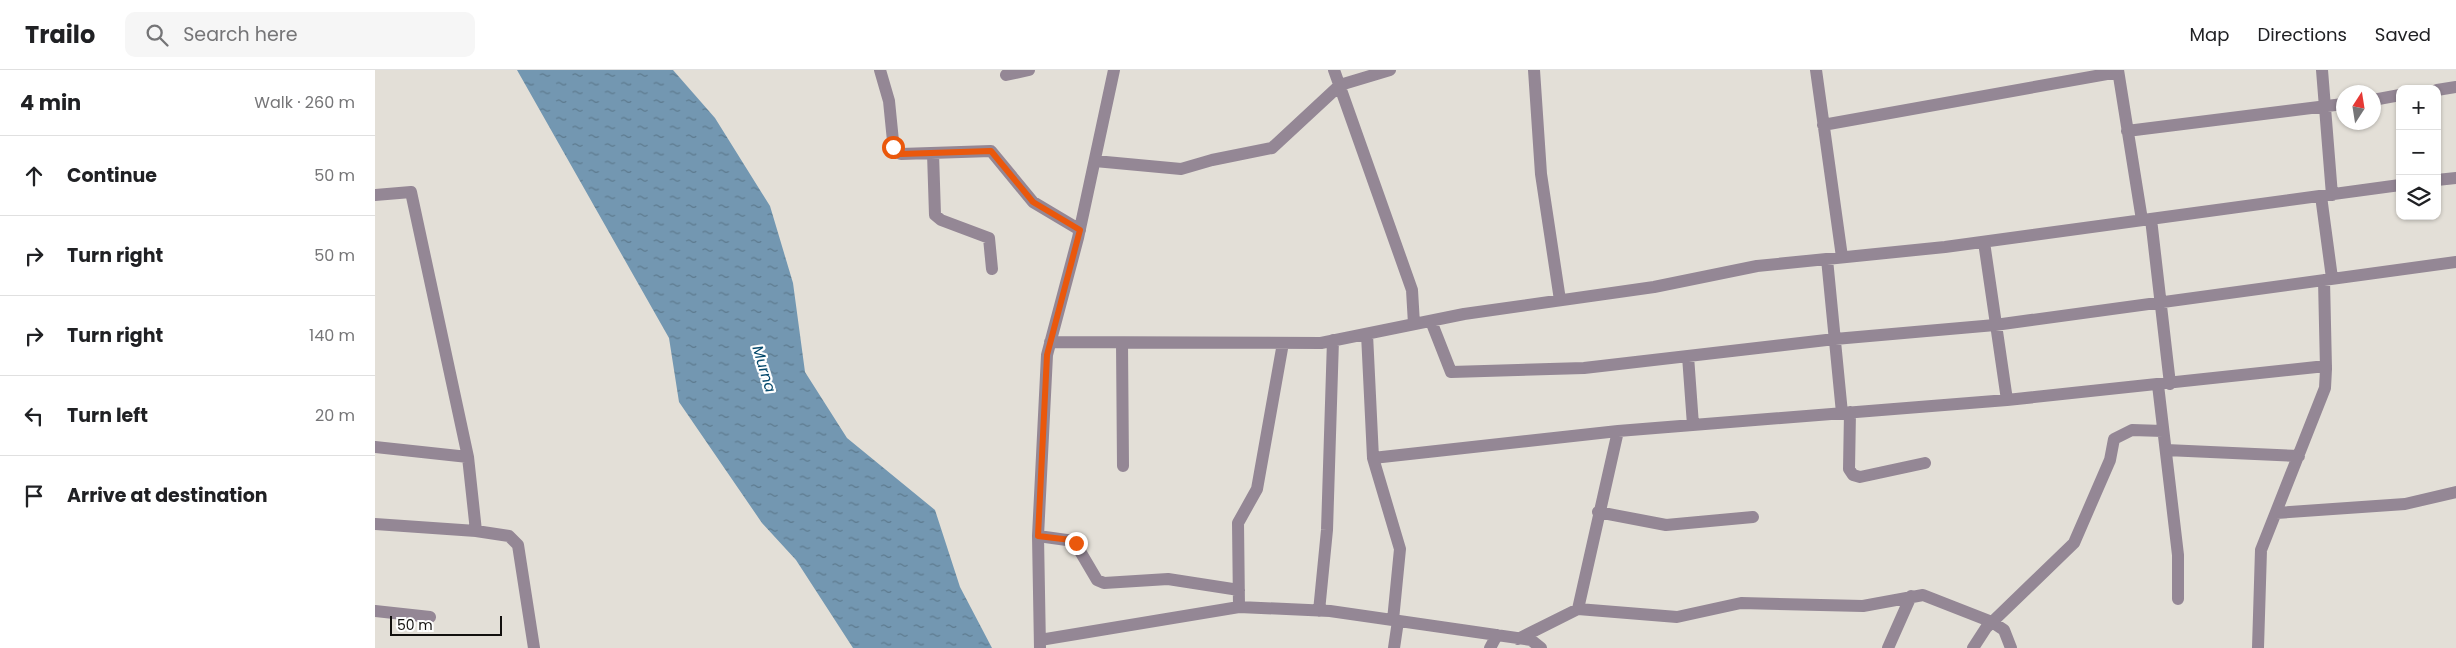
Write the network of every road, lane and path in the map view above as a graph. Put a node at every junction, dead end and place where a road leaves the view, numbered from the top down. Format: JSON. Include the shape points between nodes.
{"nodes":[{"id":1,"x":880,"y":70,"type":"edge"},
{"id":2,"x":1029,"y":70,"type":"edge"},
{"id":3,"x":1114,"y":70,"type":"edge"},
{"id":4,"x":1334,"y":70,"type":"edge"},
{"id":5,"x":1390,"y":70,"type":"edge"},
{"id":6,"x":1534,"y":70,"type":"edge"},
{"id":7,"x":1816,"y":70,"type":"edge"},
{"id":8,"x":2322,"y":70,"type":"edge"},
{"id":9,"x":2118,"y":71,"type":"edge"},
{"id":10,"x":1007,"y":75,"type":"dead end"},
{"id":11,"x":1339,"y":85,"type":"junction"},
{"id":12,"x":2456,"y":87,"type":"edge"},
{"id":13,"x":2441,"y":89,"type":"edge"},
{"id":14,"x":2396,"y":97,"type":"edge"},
{"id":15,"x":2381,"y":99,"type":"edge"},
{"id":16,"x":2336,"y":105,"type":"edge"},
{"id":17,"x":2325,"y":107,"type":"junction"},
{"id":18,"x":1823,"y":125,"type":"junction"},
{"id":19,"x":2127,"y":131,"type":"junction"},
{"id":20,"x":933,"y":153,"type":"junction"},
{"id":21,"x":1095,"y":161,"type":"junction"},
{"id":22,"x":2456,"y":178,"type":"edge"},
{"id":23,"x":2441,"y":180,"type":"edge"},
{"id":24,"x":2396,"y":186,"type":"edge"},
{"id":25,"x":375,"y":195,"type":"edge"},
{"id":26,"x":2326,"y":195,"type":"junction"},
{"id":27,"x":2146,"y":220,"type":"junction"},
{"id":28,"x":1080,"y":230,"type":"junction"},
{"id":29,"x":1984,"y":242,"type":"junction"},
{"id":30,"x":1842,"y":258,"type":"junction"},
{"id":31,"x":1827,"y":259,"type":"junction"},
{"id":32,"x":2456,"y":262,"type":"edge"},
{"id":33,"x":992,"y":269,"type":"dead end"},
{"id":34,"x":2328,"y":279,"type":"junction"},
{"id":35,"x":1560,"y":300,"type":"junction"},
{"id":36,"x":2161,"y":301,"type":"junction"},
{"id":37,"x":1431,"y":321,"type":"junction"},
{"id":38,"x":1414,"y":324,"type":"junction"},
{"id":39,"x":1995,"y":325,"type":"junction"},
{"id":40,"x":1367,"y":334,"type":"junction"},
{"id":41,"x":1835,"y":339,"type":"junction"},
{"id":42,"x":1333,"y":340,"type":"junction"},
{"id":43,"x":1050,"y":342,"type":"junction"},
{"id":44,"x":1283,"y":343,"type":"junction"},
{"id":45,"x":1121,"y":344,"type":"junction"},
{"id":46,"x":1688,"y":356,"type":"junction"},
{"id":47,"x":2326,"y":366,"type":"junction"},
{"id":48,"x":2164,"y":384,"type":"junction"},
{"id":49,"x":2007,"y":400,"type":"junction"},
{"id":50,"x":1846,"y":413,"type":"junction"},
{"id":51,"x":1693,"y":425,"type":"junction"},
{"id":52,"x":1618,"y":431,"type":"junction"},
{"id":53,"x":2163,"y":431,"type":"junction"},
{"id":54,"x":375,"y":447,"type":"edge"},
{"id":55,"x":2166,"y":450,"type":"junction"},
{"id":56,"x":2299,"y":456,"type":"junction"},
{"id":57,"x":468,"y":457,"type":"junction"},
{"id":58,"x":1373,"y":458,"type":"junction"},
{"id":59,"x":1925,"y":463,"type":"dead end"},
{"id":60,"x":1123,"y":466,"type":"dead end"},
{"id":61,"x":2456,"y":492,"type":"edge"},
{"id":62,"x":1598,"y":512,"type":"junction"},
{"id":63,"x":2275,"y":513,"type":"junction"},
{"id":64,"x":1753,"y":517,"type":"dead end"},
{"id":65,"x":375,"y":524,"type":"edge"},
{"id":66,"x":476,"y":530,"type":"junction"},
{"id":67,"x":1038,"y":536,"type":"junction"},
{"id":68,"x":1239,"y":590,"type":"junction"},
{"id":69,"x":1911,"y":596,"type":"junction"},
{"id":70,"x":2178,"y":599,"type":"dead end"},
{"id":71,"x":1239,"y":607,"type":"junction"},
{"id":72,"x":1577,"y":609,"type":"junction"},
{"id":73,"x":375,"y":611,"type":"edge"},
{"id":74,"x":1319,"y":611,"type":"junction"},
{"id":75,"x":430,"y":617,"type":"dead end"},
{"id":76,"x":1396,"y":621,"type":"junction"},
{"id":77,"x":1993,"y":622,"type":"junction"},
{"id":78,"x":1497,"y":635,"type":"junction"},
{"id":79,"x":1518,"y":638,"type":"junction"},
{"id":80,"x":1040,"y":644,"type":"edge"},
{"id":81,"x":534,"y":648,"type":"edge"},
{"id":82,"x":1394,"y":648,"type":"edge"},
{"id":83,"x":1490,"y":648,"type":"edge"},
{"id":84,"x":1541,"y":648,"type":"edge"},
{"id":85,"x":1888,"y":648,"type":"edge"},
{"id":86,"x":1973,"y":648,"type":"edge"},
{"id":87,"x":2011,"y":648,"type":"edge"},
{"id":88,"x":2258,"y":648,"type":"edge"}],
"edges":[{"from":1,"to":20,"type":"street","via":[[889,101],[895,151],[901,154]]},
{"from":2,"to":10,"type":"street"},
{"from":3,"to":21,"type":"street"},
{"from":4,"to":11,"type":"street"},
{"from":5,"to":11,"type":"street"},
{"from":6,"to":35,"type":"street","via":[[1541,174]]},
{"from":7,"to":18,"type":"street"},
{"from":8,"to":17,"type":"street"},
{"from":9,"to":18,"type":"street"},
{"from":9,"to":19,"type":"street"},
{"from":11,"to":21,"type":"street","via":[[1272,148],[1181,169]]},
{"from":11,"to":38,"type":"street","via":[[1412,290]]},
{"from":12,"to":13,"type":"street"},
{"from":14,"to":15,"type":"street"},
{"from":16,"to":17,"type":"street"},
{"from":17,"to":19,"type":"street"},
{"from":17,"to":26,"type":"street"},
{"from":18,"to":30,"type":"street"},
{"from":19,"to":27,"type":"street"},
{"from":20,"to":28,"type":"street","via":[[991,151],[1033,202]]},
{"from":20,"to":33,"type":"street","via":[[935,215],[989,238]]},
{"from":21,"to":28,"type":"street"},
{"from":22,"to":23,"type":"street"},
{"from":24,"to":26,"type":"street"},
{"from":25,"to":57,"type":"street","via":[[411,192]]},
{"from":26,"to":27,"type":"street"},
{"from":26,"to":34,"type":"street"},
{"from":27,"to":29,"type":"street"},
{"from":27,"to":36,"type":"street"},
{"from":28,"to":43,"type":"street"},
{"from":29,"to":30,"type":"street"},
{"from":29,"to":39,"type":"street"},
{"from":30,"to":31,"type":"street"},
{"from":31,"to":35,"type":"street","via":[[1757,266],[1654,287]]},
{"from":31,"to":41,"type":"street"},
{"from":32,"to":34,"type":"street"},
{"from":34,"to":36,"type":"street"},
{"from":34,"to":47,"type":"street"},
{"from":35,"to":37,"type":"street"},
{"from":36,"to":39,"type":"street"},
{"from":36,"to":48,"type":"street"},
{"from":37,"to":38,"type":"street"},
{"from":37,"to":46,"type":"street","via":[[1451,372],[1584,368]]},
{"from":38,"to":40,"type":"street"},
{"from":39,"to":41,"type":"street"},
{"from":39,"to":49,"type":"street"},
{"from":40,"to":42,"type":"street"},
{"from":40,"to":58,"type":"street"},
{"from":41,"to":46,"type":"street"},
{"from":41,"to":50,"type":"street"},
{"from":42,"to":44,"type":"street"},
{"from":42,"to":74,"type":"street","via":[[1327,530]]},
{"from":43,"to":45,"type":"street"},
{"from":43,"to":67,"type":"street"},
{"from":44,"to":45,"type":"street"},
{"from":44,"to":68,"type":"street","via":[[1257,489],[1238,523]]},
{"from":45,"to":60,"type":"street"},
{"from":46,"to":51,"type":"street"},
{"from":47,"to":48,"type":"street"},
{"from":47,"to":56,"type":"street","via":[[2323,398]]},
{"from":48,"to":49,"type":"street"},
{"from":48,"to":53,"type":"street"},
{"from":49,"to":50,"type":"street"},
{"from":50,"to":51,"type":"street"},
{"from":50,"to":59,"type":"street","via":[[1849,469],[1853,475],[1860,477]]},
{"from":51,"to":52,"type":"street"},
{"from":52,"to":58,"type":"street"},
{"from":52,"to":62,"type":"street"},
{"from":53,"to":55,"type":"street"},
{"from":53,"to":77,"type":"street","via":[[2132,430],[2114,439],[2110,460],[2074,543]]},
{"from":54,"to":57,"type":"street"},
{"from":55,"to":56,"type":"street"},
{"from":55,"to":70,"type":"street","via":[[2179,562]]},
{"from":56,"to":63,"type":"street"},
{"from":57,"to":66,"type":"street"},
{"from":58,"to":76,"type":"street","via":[[1400,549]]},
{"from":61,"to":63,"type":"street","via":[[2423,502]]},
{"from":62,"to":64,"type":"street","via":[[1665,525]]},
{"from":62,"to":72,"type":"street"},
{"from":63,"to":88,"type":"street","via":[[2261,550]]},
{"from":65,"to":66,"type":"street"},
{"from":66,"to":81,"type":"street","via":[[509,536],[518,546]]},
{"from":67,"to":68,"type":"street","via":[[1074,541],[1100,582],[1107,584],[1168,579]]},
{"from":67,"to":80,"type":"street"},
{"from":68,"to":71,"type":"street"},
{"from":69,"to":72,"type":"street","via":[[1863,606],[1741,603],[1677,617]]},
{"from":69,"to":77,"type":"street","via":[[1930,596]]},
{"from":69,"to":85,"type":"street"},
{"from":71,"to":74,"type":"street"},
{"from":71,"to":80,"type":"street"},
{"from":72,"to":79,"type":"street"},
{"from":73,"to":75,"type":"street"},
{"from":74,"to":76,"type":"street"},
{"from":76,"to":78,"type":"street"},
{"from":76,"to":82,"type":"street"},
{"from":77,"to":86,"type":"street"},
{"from":77,"to":87,"type":"street","via":[[2004,630]]},
{"from":78,"to":79,"type":"street"},
{"from":78,"to":83,"type":"street"},
{"from":79,"to":84,"type":"street","via":[[1531,640]]}]}
